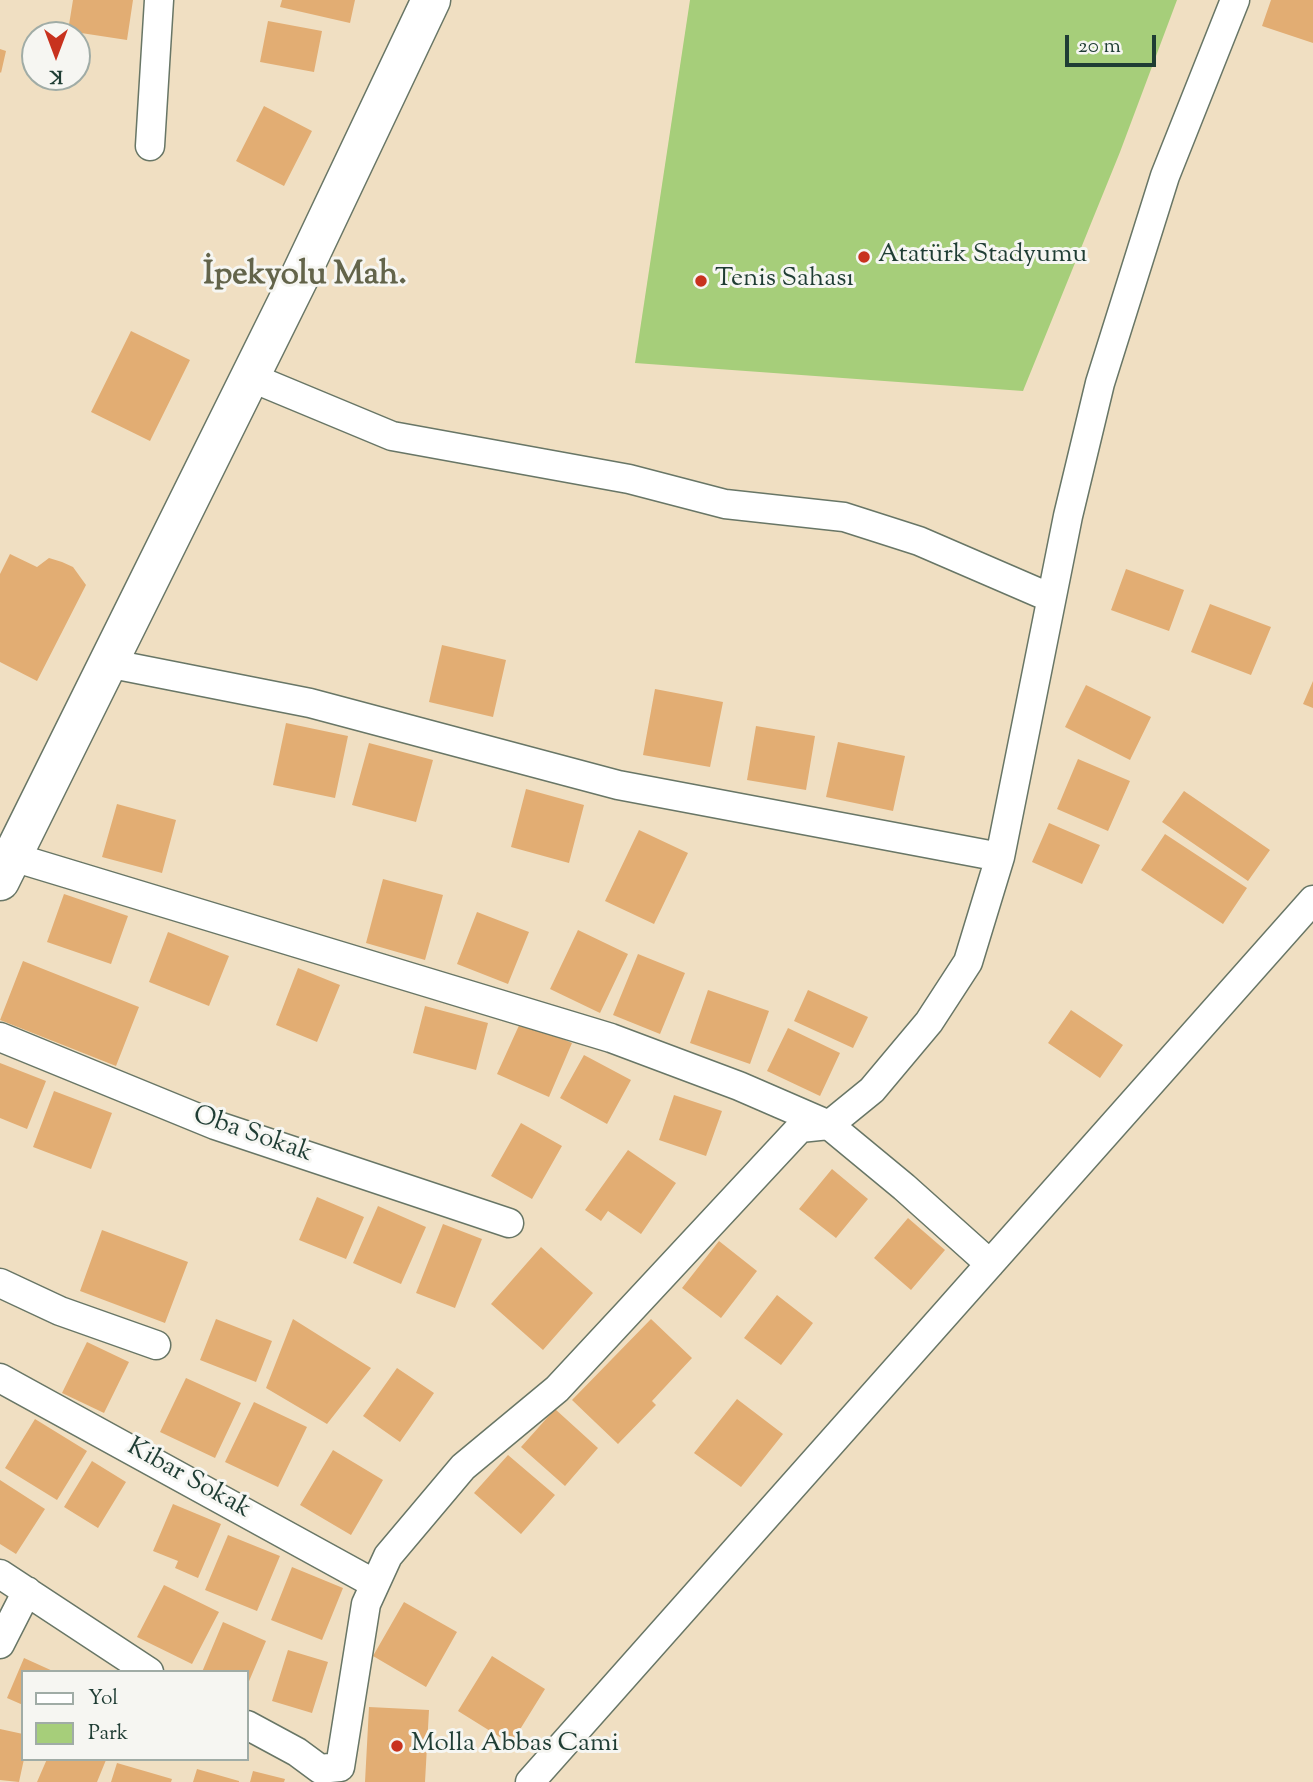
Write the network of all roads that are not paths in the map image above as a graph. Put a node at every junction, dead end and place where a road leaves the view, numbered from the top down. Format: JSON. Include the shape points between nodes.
{"nodes":[{"id":1,"x":159,"y":0,"type":"edge"},
{"id":2,"x":431,"y":0,"type":"edge"},
{"id":3,"x":446,"y":0,"type":"edge"},
{"id":4,"x":1235,"y":0,"type":"edge"},
{"id":5,"x":150,"y":146,"type":"dead end"},
{"id":6,"x":301,"y":274,"type":"junction"},
{"id":7,"x":250,"y":377,"type":"junction"},
{"id":8,"x":1051,"y":598,"type":"junction"},
{"id":9,"x":107,"y":663,"type":"junction"},
{"id":10,"x":1000,"y":857,"type":"junction"},
{"id":11,"x":7,"y":869,"type":"edge"},
{"id":12,"x":1313,"y":900,"type":"edge"},
{"id":13,"x":0,"y":1037,"type":"edge"},
{"id":14,"x":829,"y":1125,"type":"junction"},
{"id":15,"x":509,"y":1223,"type":"dead end"},
{"id":16,"x":990,"y":1264,"type":"junction"},
{"id":17,"x":0,"y":1283,"type":"edge"},
{"id":18,"x":156,"y":1345,"type":"dead end"},
{"id":19,"x":0,"y":1378,"type":"edge"},
{"id":20,"x":0,"y":1574,"type":"edge"},
{"id":21,"x":375,"y":1584,"type":"junction"},
{"id":22,"x":27,"y":1591,"type":"junction"},
{"id":23,"x":0,"y":1644,"type":"edge"},
{"id":24,"x":146,"y":1670,"type":"edge"},
{"id":25,"x":248,"y":1726,"type":"edge"},
{"id":26,"x":342,"y":1774,"type":"edge"},
{"id":27,"x":530,"y":1782,"type":"edge"}],
"edges":[{"from":1,"to":5,"type":"street"},
{"from":2,"to":6,"type":"main road"},
{"from":3,"to":6,"type":"main road"},
{"from":4,"to":8,"type":"street","via":[[1165,176],[1100,383]]},
{"from":6,"to":7,"type":"main road"},
{"from":7,"to":8,"type":"street","via":[[392,436],[629,479],[725,504],[844,517],[919,541]]},
{"from":7,"to":9,"type":"main road"},
{"from":8,"to":10,"type":"street"},
{"from":9,"to":10,"type":"street","via":[[310,703],[618,785]]},
{"from":9,"to":11,"type":"main road"},
{"from":10,"to":14,"type":"street","via":[[968,962],[929,1022],[872,1090]]},
{"from":11,"to":14,"type":"street","via":[[611,1038]]},
{"from":12,"to":16,"type":"street"},
{"from":13,"to":15,"type":"street","name":"Oba Sokak","via":[[215,1125]]},
{"from":14,"to":16,"type":"street"},
{"from":14,"to":21,"type":"street","via":[[800,1128],[557,1389],[463,1467],[388,1556]]},
{"from":16,"to":27,"type":"street"},
{"from":17,"to":18,"type":"street","via":[[60,1311]]},
{"from":19,"to":21,"type":"street","name":"Kibar Sokak"},
{"from":20,"to":22,"type":"street"},
{"from":21,"to":26,"type":"street","via":[[366,1604]]},
{"from":22,"to":23,"type":"street"},
{"from":22,"to":24,"type":"street"},
{"from":25,"to":26,"type":"street","via":[[320,1769]]}]}
